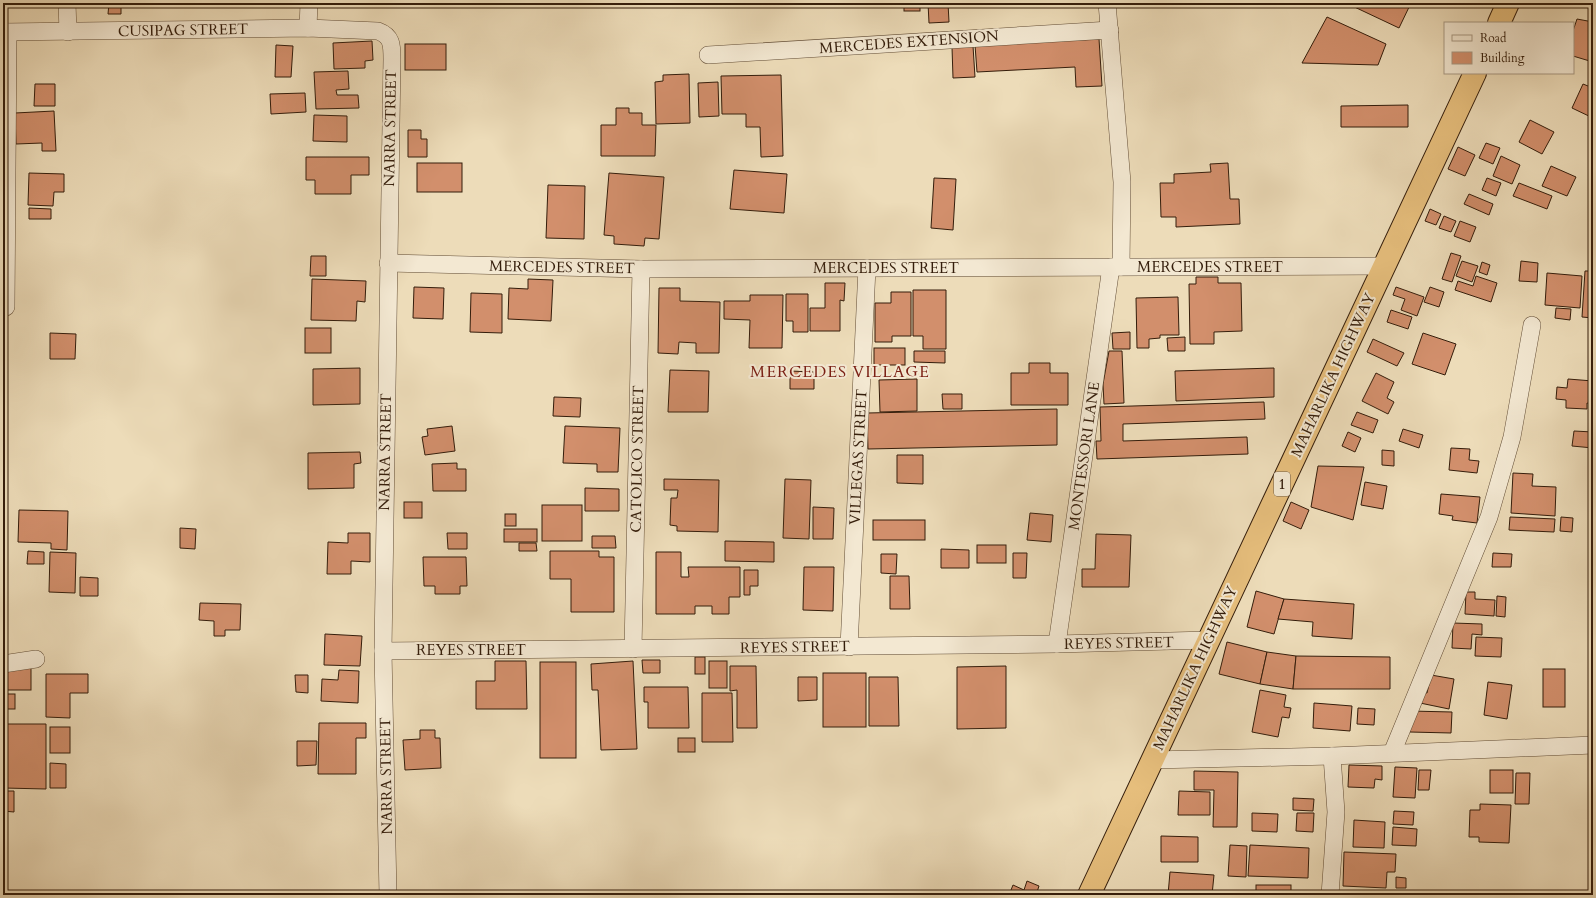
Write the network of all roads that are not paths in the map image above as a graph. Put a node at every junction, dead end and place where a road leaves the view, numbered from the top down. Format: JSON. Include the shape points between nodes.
{"nodes":[{"id":1,"x":67,"y":3,"type":"edge"},
{"id":2,"x":309,"y":3,"type":"edge"},
{"id":3,"x":1107,"y":3,"type":"edge"},
{"id":4,"x":1508,"y":3,"type":"edge"},
{"id":5,"x":1499,"y":22,"type":"edge"},
{"id":6,"x":308,"y":28,"type":"junction"},
{"id":7,"x":363,"y":30,"type":"joint"},
{"id":8,"x":1110,"y":30,"type":"junction"},
{"id":9,"x":5,"y":32,"type":"edge"},
{"id":10,"x":68,"y":32,"type":"junction"},
{"id":11,"x":708,"y":55,"type":"dead end"},
{"id":12,"x":1475,"y":74,"type":"edge"},
{"id":13,"x":388,"y":264,"type":"junction"},
{"id":14,"x":1384,"y":266,"type":"junction"},
{"id":15,"x":1116,"y":267,"type":"junction"},
{"id":16,"x":867,"y":268,"type":"junction"},
{"id":17,"x":641,"y":269,"type":"junction"},
{"id":18,"x":6,"y":308,"type":"dead end"},
{"id":19,"x":1532,"y":325,"type":"dead end"},
{"id":20,"x":1208,"y":640,"type":"junction"},
{"id":21,"x":1057,"y":644,"type":"junction"},
{"id":22,"x":849,"y":647,"type":"junction"},
{"id":23,"x":633,"y":649,"type":"junction"},
{"id":24,"x":383,"y":651,"type":"junction"},
{"id":25,"x":36,"y":659,"type":"dead end"},
{"id":26,"x":3,"y":664,"type":"edge"},
{"id":27,"x":1593,"y":745,"type":"edge"},
{"id":28,"x":1392,"y":753,"type":"junction"},
{"id":29,"x":1332,"y":756,"type":"junction"},
{"id":30,"x":1152,"y":760,"type":"junction"},
{"id":31,"x":388,"y":895,"type":"edge"},
{"id":32,"x":1089,"y":895,"type":"edge"},
{"id":33,"x":1330,"y":895,"type":"edge"}],
"edges":[{"from":1,"to":10,"type":"street"},
{"from":2,"to":6,"type":"street"},
{"from":3,"to":8,"type":"street"},
{"from":4,"to":5,"type":"highway"},
{"from":6,"to":7,"type":"street","name":"CUSIPAG STREET"},
{"from":6,"to":10,"type":"street","name":"CUSIPAG STREET"},
{"from":7,"to":13,"type":"street","name":"NARRA STREET","via":[[385,34],[391,41],[392,50]]},
{"from":8,"to":11,"type":"street","name":"MERCEDES EXTENSION"},
{"from":8,"to":15,"type":"street","via":[[1122,182]]},
{"from":9,"to":10,"type":"street","name":"CUSIPAG STREET"},
{"from":9,"to":18,"type":"street"},
{"from":12,"to":14,"type":"highway","name":"MAHARLIKA HIGHWAY","number":"1"},
{"from":13,"to":17,"type":"street","name":"MERCEDES STREET"},
{"from":13,"to":24,"type":"street","name":"NARRA STREET"},
{"from":14,"to":15,"type":"street","name":"MERCEDES STREET"},
{"from":14,"to":20,"type":"highway","name":"MAHARLIKA HIGHWAY","number":"1"},
{"from":15,"to":16,"type":"street","name":"MERCEDES STREET"},
{"from":15,"to":21,"type":"street","name":"MONTESSORI LANE"},
{"from":16,"to":17,"type":"street","name":"MERCEDES STREET"},
{"from":16,"to":22,"type":"street","name":"VILLEGAS STREET"},
{"from":17,"to":23,"type":"street","name":"CATOLICO STREET"},
{"from":19,"to":28,"type":"street","via":[[1512,437],[1489,518]]},
{"from":20,"to":21,"type":"street","name":"REYES STREET"},
{"from":20,"to":30,"type":"highway","name":"MAHARLIKA HIGHWAY","number":"1"},
{"from":21,"to":22,"type":"street","name":"REYES STREET"},
{"from":22,"to":23,"type":"street","name":"REYES STREET"},
{"from":23,"to":24,"type":"street","name":"REYES STREET"},
{"from":24,"to":31,"type":"street","name":"NARRA STREET"},
{"from":25,"to":26,"type":"street"},
{"from":27,"to":28,"type":"street"},
{"from":28,"to":29,"type":"street"},
{"from":29,"to":30,"type":"street"},
{"from":29,"to":33,"type":"street","via":[[1336,812]]},
{"from":30,"to":32,"type":"highway","name":"MAHARLIKA HIGHWAY","number":"1"}]}
